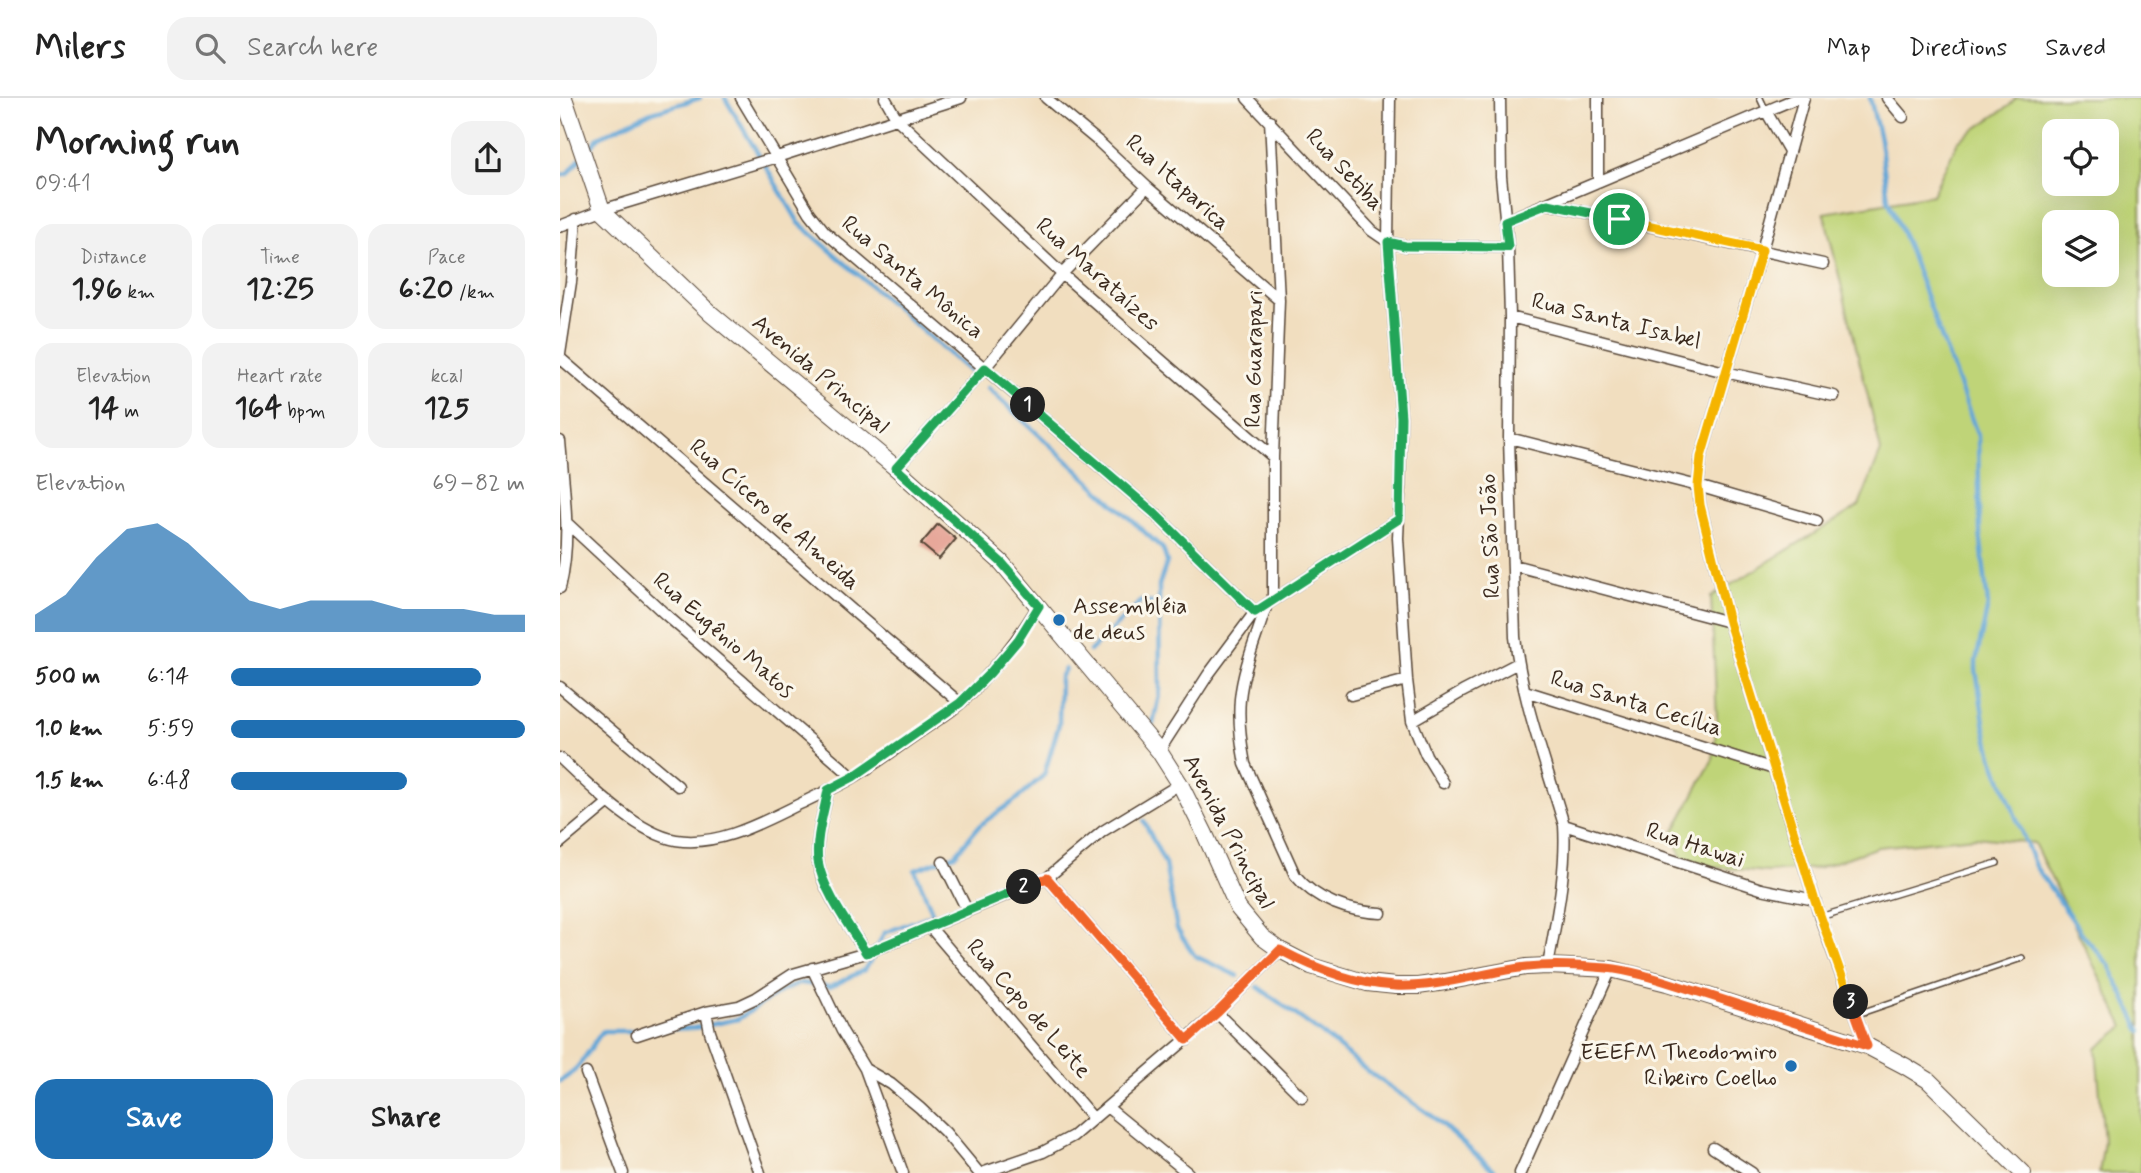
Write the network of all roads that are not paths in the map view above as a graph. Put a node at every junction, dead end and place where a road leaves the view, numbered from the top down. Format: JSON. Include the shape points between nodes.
{"nodes":[{"id":1,"x":564,"y":98,"type":"edge"},
{"id":2,"x":741,"y":98,"type":"edge"},
{"id":3,"x":885,"y":98,"type":"edge"},
{"id":4,"x":961,"y":98,"type":"edge"},
{"id":5,"x":1046,"y":98,"type":"edge"},
{"id":6,"x":1247,"y":98,"type":"edge"},
{"id":7,"x":1390,"y":98,"type":"edge"},
{"id":8,"x":1500,"y":98,"type":"edge"},
{"id":9,"x":1598,"y":98,"type":"edge"},
{"id":10,"x":1760,"y":98,"type":"edge"},
{"id":11,"x":1797,"y":98,"type":"edge"},
{"id":12,"x":1804,"y":98,"type":"edge"},
{"id":13,"x":1887,"y":98,"type":"edge"},
{"id":14,"x":1766,"y":111,"type":"junction"},
{"id":15,"x":1903,"y":117,"type":"dead end"},
{"id":16,"x":897,"y":119,"type":"junction"},
{"id":17,"x":1270,"y":120,"type":"junction"},
{"id":18,"x":1789,"y":151,"type":"junction"},
{"id":19,"x":777,"y":157,"type":"junction"},
{"id":20,"x":1598,"y":182,"type":"junction"},
{"id":21,"x":1147,"y":187,"type":"junction"},
{"id":22,"x":1548,"y":204,"type":"junction"},
{"id":23,"x":602,"y":210,"type":"junction"},
{"id":24,"x":576,"y":219,"type":"junction"},
{"id":25,"x":1505,"y":221,"type":"junction"},
{"id":26,"x":560,"y":226,"type":"edge"},
{"id":27,"x":1388,"y":242,"type":"junction"},
{"id":28,"x":1508,"y":247,"type":"junction"},
{"id":29,"x":1762,"y":250,"type":"junction"},
{"id":30,"x":1824,"y":264,"type":"dead end"},
{"id":31,"x":1062,"y":274,"type":"junction"},
{"id":32,"x":1279,"y":300,"type":"junction"},
{"id":33,"x":1510,"y":317,"type":"junction"},
{"id":34,"x":560,"y":356,"type":"edge"},
{"id":35,"x":985,"y":368,"type":"junction"},
{"id":36,"x":1725,"y":372,"type":"junction"},
{"id":37,"x":1834,"y":396,"type":"dead end"},
{"id":38,"x":1509,"y":438,"type":"junction"},
{"id":39,"x":560,"y":441,"type":"edge"},
{"id":40,"x":1273,"y":457,"type":"junction"},
{"id":41,"x":896,"y":468,"type":"junction"},
{"id":42,"x":1698,"y":486,"type":"junction"},
{"id":43,"x":562,"y":491,"type":"edge"},
{"id":44,"x":1399,"y":519,"type":"junction"},
{"id":45,"x":1816,"y":521,"type":"dead end"},
{"id":46,"x":568,"y":524,"type":"junction"},
{"id":47,"x":1513,"y":565,"type":"junction"},
{"id":48,"x":560,"y":588,"type":"edge"},
{"id":49,"x":1270,"y":602,"type":"junction"},
{"id":50,"x":1039,"y":606,"type":"junction"},
{"id":51,"x":1255,"y":612,"type":"junction"},
{"id":52,"x":1729,"y":622,"type":"junction"},
{"id":53,"x":1518,"y":663,"type":"junction"},
{"id":54,"x":1407,"y":680,"type":"junction"},
{"id":55,"x":560,"y":687,"type":"edge"},
{"id":56,"x":1525,"y":691,"type":"junction"},
{"id":57,"x":1352,"y":695,"type":"dead end"},
{"id":58,"x":960,"y":703,"type":"junction"},
{"id":59,"x":1412,"y":721,"type":"junction"},
{"id":60,"x":1159,"y":751,"type":"junction"},
{"id":61,"x":560,"y":758,"type":"edge"},
{"id":62,"x":1774,"y":769,"type":"junction"},
{"id":63,"x":853,"y":777,"type":"junction"},
{"id":64,"x":1443,"y":783,"type":"dead end"},
{"id":65,"x":1180,"y":784,"type":"junction"},
{"id":66,"x":678,"y":786,"type":"dead end"},
{"id":67,"x":828,"y":790,"type":"junction"},
{"id":68,"x":609,"y":803,"type":"junction"},
{"id":69,"x":1564,"y":825,"type":"junction"},
{"id":70,"x":560,"y":843,"type":"edge"},
{"id":71,"x":943,"y":862,"type":"dead end"},
{"id":72,"x":1997,"y":863,"type":"dead end"},
{"id":73,"x":1047,"y":878,"type":"junction"},
{"id":74,"x":1815,"y":901,"type":"junction"},
{"id":75,"x":967,"y":910,"type":"junction"},
{"id":76,"x":1381,"y":913,"type":"dead end"},
{"id":77,"x":1820,"y":917,"type":"junction"},
{"id":78,"x":930,"y":927,"type":"junction"},
{"id":79,"x":1280,"y":950,"type":"junction"},
{"id":80,"x":866,"y":953,"type":"junction"},
{"id":81,"x":2022,"y":958,"type":"dead end"},
{"id":82,"x":1548,"y":966,"type":"junction"},
{"id":83,"x":812,"y":968,"type":"junction"},
{"id":84,"x":1611,"y":969,"type":"junction"},
{"id":85,"x":706,"y":1012,"type":"junction"},
{"id":86,"x":1217,"y":1013,"type":"junction"},
{"id":87,"x":1855,"y":1014,"type":"junction"},
{"id":88,"x":637,"y":1035,"type":"dead end"},
{"id":89,"x":1187,"y":1040,"type":"junction"},
{"id":90,"x":1867,"y":1046,"type":"junction"},
{"id":91,"x":865,"y":1069,"type":"junction"},
{"id":92,"x":586,"y":1073,"type":"dead end"},
{"id":93,"x":1302,"y":1097,"type":"dead end"},
{"id":94,"x":1107,"y":1107,"type":"junction"},
{"id":95,"x":1093,"y":1118,"type":"junction"},
{"id":96,"x":1713,"y":1148,"type":"dead end"},
{"id":97,"x":998,"y":1170,"type":"edge"},
{"id":98,"x":623,"y":1173,"type":"edge"},
{"id":99,"x":760,"y":1173,"type":"edge"},
{"id":100,"x":903,"y":1173,"type":"edge"},
{"id":101,"x":980,"y":1173,"type":"edge"},
{"id":102,"x":1188,"y":1173,"type":"edge"},
{"id":103,"x":1520,"y":1173,"type":"edge"},
{"id":104,"x":1752,"y":1173,"type":"edge"},
{"id":105,"x":2023,"y":1173,"type":"edge"}],
"edges":[{"from":1,"to":23,"type":"street"},
{"from":2,"to":19,"type":"street","name":"Rua Santa Mônica"},
{"from":3,"to":16,"type":"street","name":"Rua Marataízes"},
{"from":4,"to":16,"type":"street"},
{"from":5,"to":21,"type":"street","name":"Rua Itaparica"},
{"from":6,"to":17,"type":"street","name":"Rua Setiba"},
{"from":7,"to":27,"type":"street"},
{"from":8,"to":25,"type":"street","name":"Rua São João"},
{"from":9,"to":20,"type":"street"},
{"from":10,"to":14,"type":"lane"},
{"from":11,"to":14,"type":"street"},
{"from":12,"to":18,"type":"street"},
{"from":13,"to":15,"type":"street"},
{"from":14,"to":18,"type":"street"},
{"from":14,"to":20,"type":"street"},
{"from":16,"to":19,"type":"street"},
{"from":16,"to":31,"type":"street","name":"Rua Marataízes"},
{"from":17,"to":27,"type":"street","name":"Rua Setiba","via":[[1372,231]]},
{"from":17,"to":32,"type":"street","name":"Rua Guarapari"},
{"from":18,"to":29,"type":"street"},
{"from":19,"to":23,"type":"street"},
{"from":19,"to":35,"type":"street","name":"Rua Santa Mônica","via":[[824,232]]},
{"from":20,"to":22,"type":"street"},
{"from":21,"to":31,"type":"street"},
{"from":21,"to":32,"type":"street","name":"Rua Itaparica"},
{"from":22,"to":25,"type":"street"},
{"from":22,"to":29,"type":"street"},
{"from":23,"to":24,"type":"street"},
{"from":23,"to":41,"type":"street","name":"Avenida Principal","via":[[710,313]]},
{"from":24,"to":26,"type":"street"},
{"from":24,"to":34,"type":"street"},
{"from":25,"to":28,"type":"street","name":"Rua São João"},
{"from":27,"to":28,"type":"street","name":"Rua Setiba"},
{"from":27,"to":44,"type":"street","via":[[1401,417]]},
{"from":28,"to":33,"type":"street","name":"Rua São João"},
{"from":29,"to":30,"type":"street"},
{"from":29,"to":36,"type":"street"},
{"from":31,"to":35,"type":"street"},
{"from":31,"to":40,"type":"street","name":"Rua Marataízes"},
{"from":32,"to":40,"type":"street","name":"Rua Guarapari"},
{"from":33,"to":36,"type":"street","name":"Rua Santa Isabel"},
{"from":33,"to":38,"type":"street","name":"Rua São João"},
{"from":34,"to":58,"type":"street","name":"Rua Cícero de Almeida"},
{"from":35,"to":41,"type":"street"},
{"from":35,"to":51,"type":"street","name":"Rua Santa Mônica","via":[[1153,512]]},
{"from":36,"to":37,"type":"street","name":"Rua Santa Isabel"},
{"from":36,"to":42,"type":"street","via":[[1701,457]]},
{"from":38,"to":42,"type":"street"},
{"from":38,"to":47,"type":"street","name":"Rua São João"},
{"from":39,"to":43,"type":"street"},
{"from":40,"to":49,"type":"street","name":"Rua Guarapari"},
{"from":41,"to":50,"type":"street","name":"Avenida Principal","via":[[1002,563]]},
{"from":42,"to":45,"type":"street"},
{"from":42,"to":52,"type":"street"},
{"from":43,"to":46,"type":"street"},
{"from":44,"to":49,"type":"street"},
{"from":44,"to":54,"type":"street"},
{"from":46,"to":48,"type":"street"},
{"from":46,"to":63,"type":"street","name":"Rua Eugênio Matos"},
{"from":47,"to":52,"type":"street"},
{"from":47,"to":53,"type":"street","name":"Rua São João"},
{"from":49,"to":51,"type":"street"},
{"from":49,"to":76,"type":"street","name":"Rua Guarapari","via":[[1240,697],[1245,764],[1303,885],[1351,909]]},
{"from":50,"to":58,"type":"street","via":[[1018,640]]},
{"from":50,"to":60,"type":"street","name":"Avenida Principal"},
{"from":51,"to":60,"type":"street"},
{"from":52,"to":62,"type":"street"},
{"from":53,"to":56,"type":"street","name":"Rua São João"},
{"from":53,"to":59,"type":"street"},
{"from":54,"to":57,"type":"street"},
{"from":54,"to":59,"type":"street"},
{"from":55,"to":66,"type":"street"},
{"from":56,"to":62,"type":"street","name":"Rua Santa Cecília"},
{"from":56,"to":69,"type":"street","name":"Rua São João"},
{"from":58,"to":63,"type":"street"},
{"from":59,"to":64,"type":"street"},
{"from":60,"to":65,"type":"street","name":"Avenida Principal"},
{"from":61,"to":68,"type":"street"},
{"from":62,"to":74,"type":"street"},
{"from":63,"to":67,"type":"street"},
{"from":65,"to":73,"type":"street","via":[[1103,831]]},
{"from":65,"to":79,"type":"street","name":"Avenida Principal","via":[[1238,908]]},
{"from":67,"to":68,"type":"street","via":[[740,831],[690,841],[660,834]]},
{"from":67,"to":80,"type":"street","via":[[818,860],[832,896]]},
{"from":68,"to":70,"type":"street"},
{"from":69,"to":74,"type":"street","name":"Rua Hawai","via":[[1761,889]]},
{"from":69,"to":82,"type":"street","name":"Rua São João","via":[[1564,868]]},
{"from":71,"to":75,"type":"street"},
{"from":72,"to":77,"type":"lane"},
{"from":73,"to":75,"type":"street"},
{"from":73,"to":89,"type":"street"},
{"from":74,"to":77,"type":"street"},
{"from":75,"to":78,"type":"street"},
{"from":77,"to":87,"type":"street"},
{"from":78,"to":80,"type":"street"},
{"from":78,"to":95,"type":"street","name":"Rua Copo de Leite"},
{"from":79,"to":82,"type":"street","name":"Avenida Principal","via":[[1326,972],[1396,986]]},
{"from":79,"to":86,"type":"street"},
{"from":80,"to":83,"type":"street"},
{"from":81,"to":87,"type":"lane"},
{"from":82,"to":84,"type":"street","name":"Avenida Principal"},
{"from":83,"to":85,"type":"street","via":[[739,1006]]},
{"from":83,"to":91,"type":"street"},
{"from":84,"to":90,"type":"street","name":"Avenida Principal"},
{"from":84,"to":103,"type":"street"},
{"from":85,"to":88,"type":"street"},
{"from":85,"to":99,"type":"street"},
{"from":86,"to":89,"type":"street"},
{"from":86,"to":93,"type":"street"},
{"from":87,"to":90,"type":"street"},
{"from":89,"to":94,"type":"street"},
{"from":90,"to":105,"type":"street","name":"Avenida Principal","via":[[1928,1080]]},
{"from":91,"to":100,"type":"street"},
{"from":91,"to":101,"type":"street","via":[[920,1108]]},
{"from":92,"to":98,"type":"street"},
{"from":94,"to":95,"type":"street"},
{"from":94,"to":102,"type":"street"},
{"from":95,"to":97,"type":"street","via":[[1058,1145]]},
{"from":96,"to":104,"type":"street"},
{"from":97,"to":101,"type":"street"}]}
